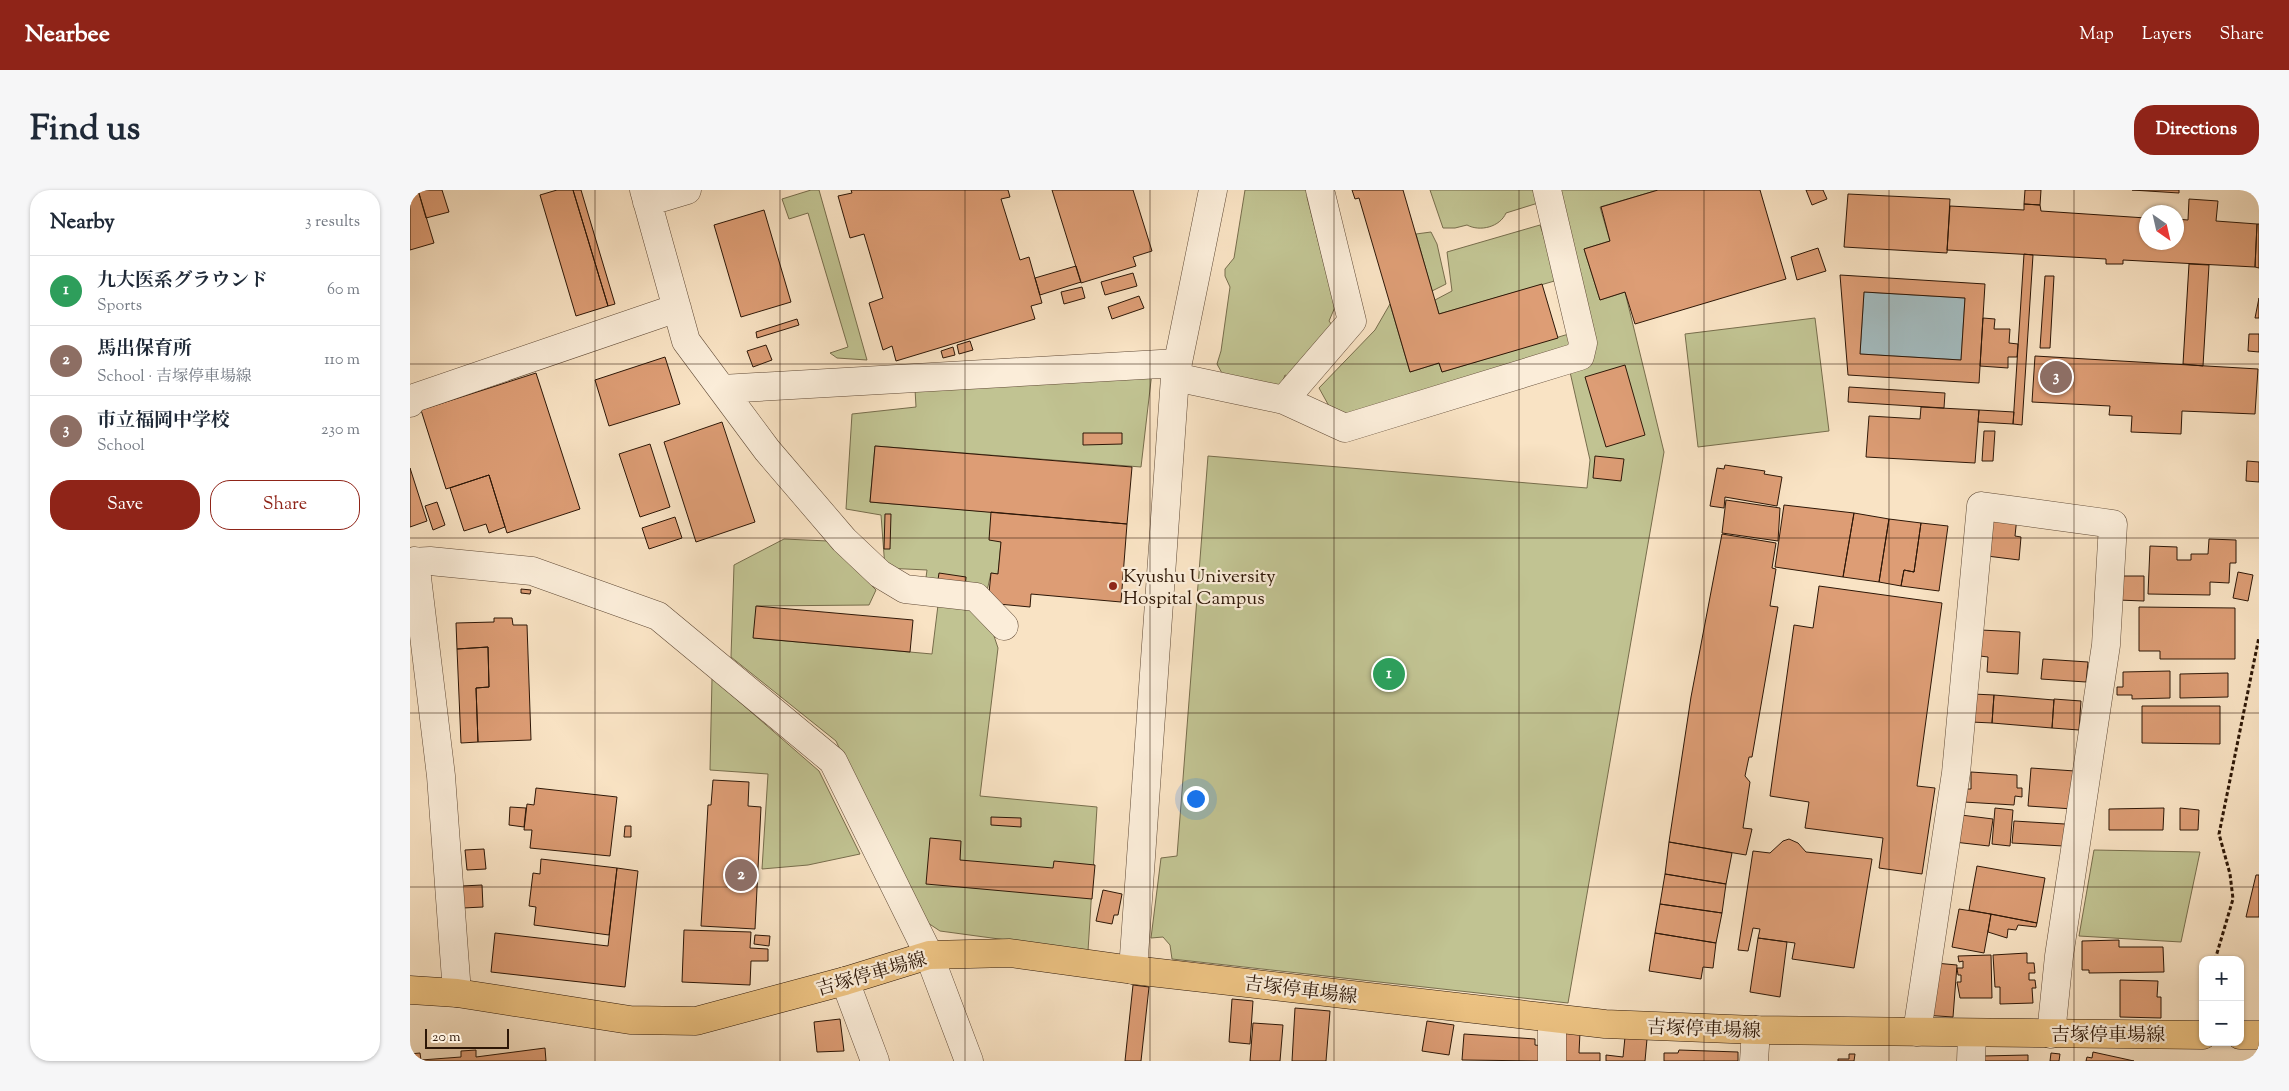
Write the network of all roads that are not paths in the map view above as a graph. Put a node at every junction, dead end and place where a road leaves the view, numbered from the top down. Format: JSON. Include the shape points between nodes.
{"nodes":[{"id":1,"x":686,"y":190,"type":"edge"},
{"id":2,"x":1213,"y":190,"type":"edge"},
{"id":3,"x":1320,"y":190,"type":"edge"},
{"id":4,"x":1547,"y":190,"type":"edge"},
{"id":5,"x":646,"y":196,"type":"edge"},
{"id":6,"x":677,"y":308,"type":"junction"},
{"id":7,"x":1177,"y":370,"type":"junction"},
{"id":8,"x":722,"y":389,"type":"junction"},
{"id":9,"x":1284,"y":400,"type":"junction"},
{"id":10,"x":410,"y":403,"type":"edge"},
{"id":11,"x":412,"y":561,"type":"edge"},
{"id":12,"x":1004,"y":626,"type":"dead end"},
{"id":13,"x":929,"y":955,"type":"junction"},
{"id":14,"x":1134,"y":970,"type":"junction"},
{"id":15,"x":845,"y":981,"type":"junction"},
{"id":16,"x":410,"y":990,"type":"edge"},
{"id":17,"x":457,"y":993,"type":"junction"},
{"id":18,"x":1552,"y":1019,"type":"junction"},
{"id":19,"x":1756,"y":1030,"type":"junction"},
{"id":20,"x":1917,"y":1032,"type":"junction"},
{"id":21,"x":1972,"y":1034,"type":"junction"},
{"id":22,"x":2051,"y":1034,"type":"junction"},
{"id":23,"x":2199,"y":1035,"type":"edge"},
{"id":24,"x":2244,"y":1035,"type":"edge"},
{"id":25,"x":2259,"y":1035,"type":"edge"},
{"id":26,"x":875,"y":1061,"type":"edge"},
{"id":27,"x":970,"y":1061,"type":"edge"},
{"id":28,"x":1552,"y":1061,"type":"edge"},
{"id":29,"x":1754,"y":1061,"type":"edge"},
{"id":30,"x":1971,"y":1061,"type":"edge"}],
"edges":[{"from":1,"to":5,"type":"street"},
{"from":2,"to":7,"type":"street"},
{"from":3,"to":9,"type":"street","via":[[1352,321]]},
{"from":4,"to":9,"type":"street","via":[[1584,343],[1580,356],[1345,428]]},
{"from":5,"to":6,"type":"street"},
{"from":6,"to":8,"type":"street","via":[[686,341]]},
{"from":6,"to":10,"type":"street","via":[[411,399]]},
{"from":7,"to":8,"type":"street"},
{"from":7,"to":9,"type":"street"},
{"from":7,"to":14,"type":"street"},
{"from":8,"to":12,"type":"street","via":[[767,450],[844,540],[880,574],[905,589],[976,597]]},
{"from":11,"to":13,"type":"street","via":[[532,571],[658,616],[833,760]]},
{"from":11,"to":17,"type":"street","via":[[441,776]]},
{"from":13,"to":14,"type":"main road","name":"吉塚停車場線","via":[[1010,953]]},
{"from":13,"to":15,"type":"main road","name":"吉塚停車場線"},
{"from":13,"to":27,"type":"street"},
{"from":14,"to":18,"type":"main road","name":"吉塚停車場線"},
{"from":15,"to":17,"type":"main road","name":"吉塚停車場線","via":[[696,1021],[630,1020]]},
{"from":15,"to":26,"type":"street"},
{"from":16,"to":17,"type":"main road","name":"吉塚停車場線"},
{"from":18,"to":19,"type":"main road","name":"吉塚停車場線"},
{"from":18,"to":28,"type":"street"},
{"from":19,"to":20,"type":"main road","name":"吉塚停車場線"},
{"from":19,"to":29,"type":"street"},
{"from":20,"to":21,"type":"main road","name":"吉塚停車場線"},
{"from":20,"to":22,"type":"street","via":[[1956,773],[1981,506],[2113,524],[2106,645],[2059,956]]},
{"from":21,"to":22,"type":"main road","name":"吉塚停車場線"},
{"from":21,"to":30,"type":"street"},
{"from":22,"to":23,"type":"main road","name":"吉塚停車場線"},
{"from":24,"to":25,"type":"main road"}]}
